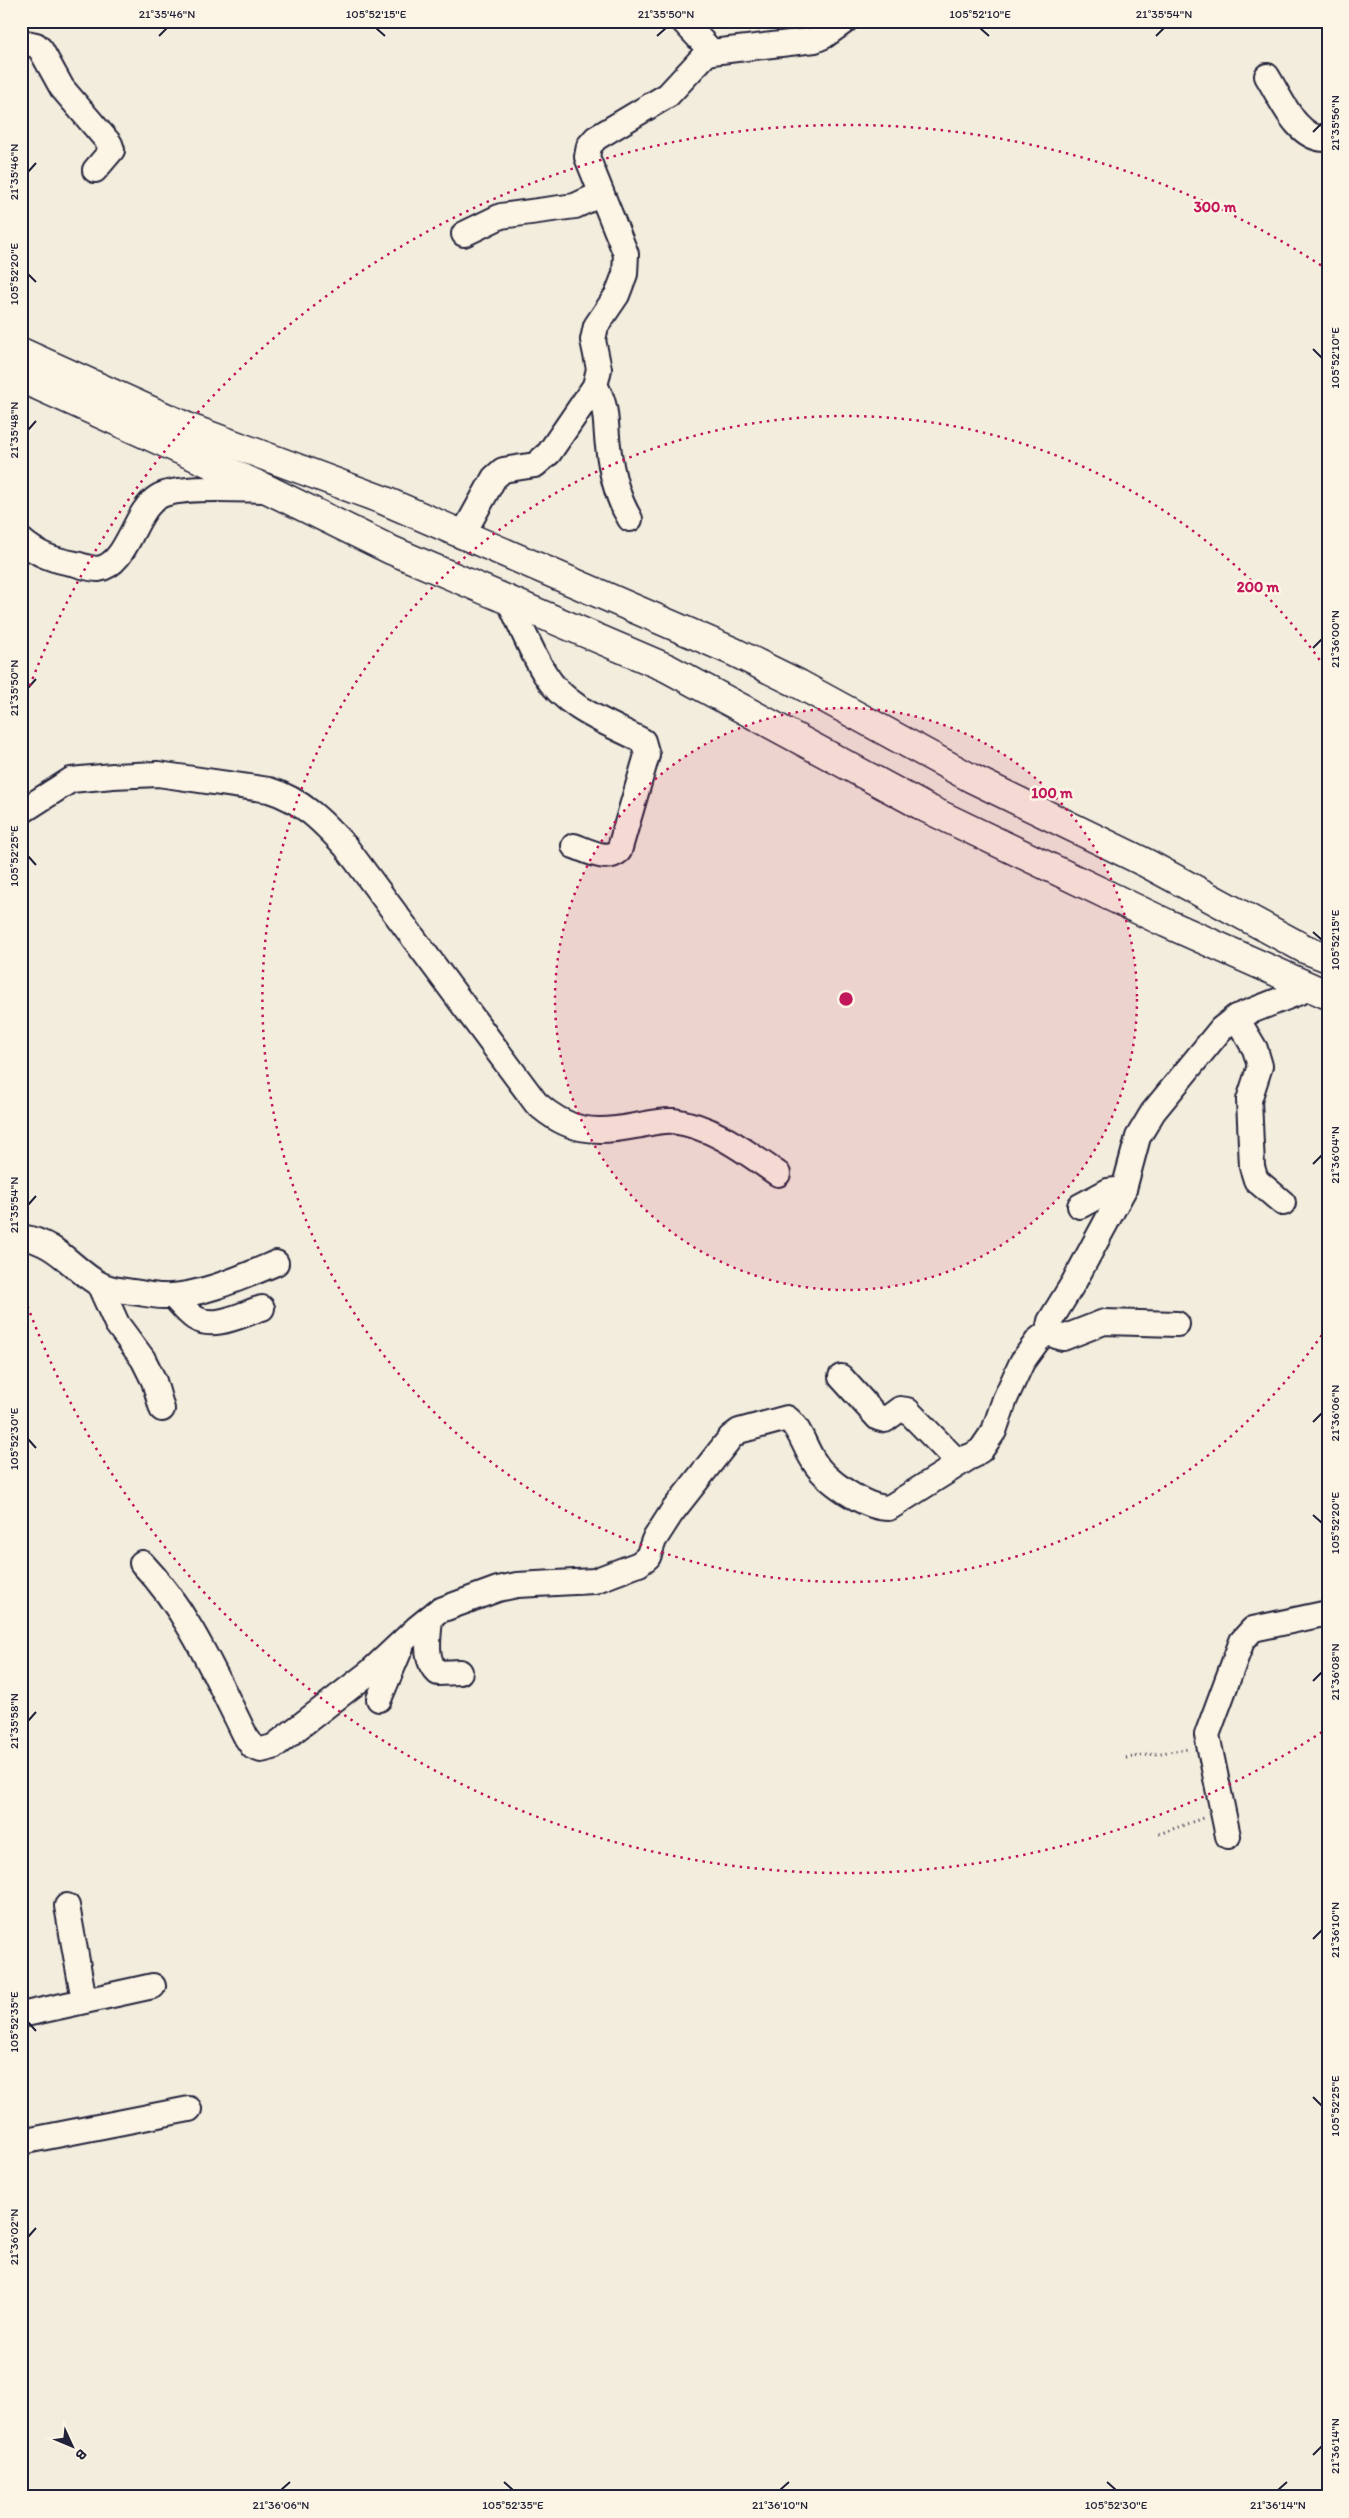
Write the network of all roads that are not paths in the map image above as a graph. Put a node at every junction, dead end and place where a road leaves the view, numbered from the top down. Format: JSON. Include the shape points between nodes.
{"nodes":[{"id":1,"x":683,"y":21,"type":"edge"},
{"id":2,"x":845,"y":21,"type":"edge"},
{"id":3,"x":21,"y":42,"type":"edge"},
{"id":4,"x":712,"y":52,"type":"junction"},
{"id":5,"x":1268,"y":76,"type":"dead end"},
{"id":6,"x":1328,"y":139,"type":"edge"},
{"id":7,"x":96,"y":170,"type":"dead end"},
{"id":8,"x":601,"y":194,"type":"junction"},
{"id":9,"x":464,"y":234,"type":"dead end"},
{"id":10,"x":21,"y":352,"type":"edge"},
{"id":11,"x":21,"y":378,"type":"edge"},
{"id":12,"x":595,"y":386,"type":"junction"},
{"id":13,"x":269,"y":490,"type":"junction"},
{"id":14,"x":630,"y":520,"type":"dead end"},
{"id":15,"x":462,"y":536,"type":"junction"},
{"id":16,"x":21,"y":540,"type":"edge"},
{"id":17,"x":509,"y":601,"type":"junction"},
{"id":18,"x":21,"y":812,"type":"edge"},
{"id":19,"x":574,"y":846,"type":"dead end"},
{"id":20,"x":1328,"y":958,"type":"edge"},
{"id":21,"x":1319,"y":991,"type":"edge"},
{"id":22,"x":1236,"y":1017,"type":"junction"},
{"id":23,"x":778,"y":1174,"type":"dead end"},
{"id":24,"x":1124,"y":1189,"type":"junction"},
{"id":25,"x":1283,"y":1203,"type":"dead end"},
{"id":26,"x":1080,"y":1206,"type":"dead end"},
{"id":27,"x":21,"y":1238,"type":"edge"},
{"id":28,"x":276,"y":1263,"type":"dead end"},
{"id":29,"x":99,"y":1284,"type":"junction"},
{"id":30,"x":173,"y":1296,"type":"junction"},
{"id":31,"x":262,"y":1308,"type":"dead end"},
{"id":32,"x":1177,"y":1324,"type":"dead end"},
{"id":33,"x":1050,"y":1330,"type":"junction"},
{"id":34,"x":841,"y":1377,"type":"dead end"},
{"id":35,"x":162,"y":1409,"type":"dead end"},
{"id":36,"x":973,"y":1456,"type":"junction"},
{"id":37,"x":142,"y":1563,"type":"dead end"},
{"id":38,"x":1328,"y":1613,"type":"edge"},
{"id":39,"x":430,"y":1618,"type":"junction"},
{"id":40,"x":403,"y":1641,"type":"junction"},
{"id":41,"x":460,"y":1672,"type":"dead end"},
{"id":42,"x":379,"y":1700,"type":"dead end"},
{"id":43,"x":1228,"y":1836,"type":"dead end"},
{"id":44,"x":67,"y":1906,"type":"dead end"},
{"id":45,"x":153,"y":1986,"type":"dead end"},
{"id":46,"x":84,"y":2000,"type":"junction"},
{"id":47,"x":21,"y":2015,"type":"edge"},
{"id":48,"x":189,"y":2109,"type":"dead end"},
{"id":49,"x":21,"y":2142,"type":"edge"}],
"edges":[{"from":1,"to":4,"type":"street"},
{"from":2,"to":4,"type":"street","via":[[815,40]]},
{"from":3,"to":7,"type":"street","via":[[36,45],[41,50],[62,88],[110,144],[112,150]]},
{"from":4,"to":8,"type":"street","via":[[668,95],[596,138],[589,146],[587,157]]},
{"from":5,"to":6,"type":"street","via":[[1299,126],[1310,135]]},
{"from":8,"to":9,"type":"street","via":[[575,206],[501,216]]},
{"from":8,"to":12,"type":"street","via":[[626,254],[625,274],[617,295],[596,326],[593,340],[599,369]]},
{"from":10,"to":15,"type":"highway","via":[[187,427],[382,500]]},
{"from":11,"to":13,"type":"highway"},
{"from":12,"to":14,"type":"street","via":[[605,406],[608,446],[617,492]]},
{"from":12,"to":15,"type":"street","via":[[549,453],[536,465],[503,470],[494,478]]},
{"from":13,"to":16,"type":"street","via":[[178,491],[158,497],[144,509],[114,562],[98,568],[56,561],[37,554]]},
{"from":13,"to":17,"type":"highway","via":[[391,550]]},
{"from":15,"to":20,"type":"highway","via":[[732,651],[972,778],[1146,863]]},
{"from":17,"to":19,"type":"street","via":[[545,674],[555,687],[577,707],[643,741],[646,748],[647,755],[619,851],[614,856],[605,856]]},
{"from":17,"to":21,"type":"highway","via":[[667,668],[926,808],[1166,923]]},
{"from":18,"to":23,"type":"street","via":[[71,780],[113,776],[158,774],[287,795],[316,816],[346,847],[536,1103],[551,1116],[575,1127],[605,1132],[672,1121],[728,1140]]},
{"from":21,"to":22,"type":"street"},
{"from":22,"to":24,"type":"street","via":[[1221,1029],[1153,1112],[1138,1138]]},
{"from":22,"to":25,"type":"street","via":[[1255,1049],[1260,1066],[1249,1100],[1252,1167],[1256,1180]]},
{"from":24,"to":26,"type":"street","via":[[1108,1191]]},
{"from":24,"to":33,"type":"street","via":[[1050,1321]]},
{"from":27,"to":29,"type":"street","via":[[48,1246]]},
{"from":28,"to":30,"type":"street","via":[[237,1280]]},
{"from":29,"to":30,"type":"street","via":[[114,1289]]},
{"from":29,"to":35,"type":"street","via":[[117,1324],[147,1366]]},
{"from":30,"to":31,"type":"street","via":[[193,1317],[204,1322],[213,1323]]},
{"from":32,"to":33,"type":"street","via":[[1104,1322],[1063,1338]]},
{"from":33,"to":36,"type":"street","via":[[1022,1362],[994,1431]]},
{"from":34,"to":36,"type":"street","via":[[878,1418],[885,1420],[900,1409],[907,1410],[952,1456],[959,1459]]},
{"from":36,"to":39,"type":"street","via":[[889,1508],[880,1508],[871,1506],[822,1472],[813,1462],[794,1423],[787,1418],[739,1431],[672,1512],[654,1540],[648,1557],[639,1564],[594,1581],[498,1589],[438,1611]]},
{"from":37,"to":40,"type":"street","via":[[162,1584],[191,1630],[253,1748],[273,1747],[370,1672]]},
{"from":38,"to":43,"type":"street","via":[[1254,1629],[1247,1634],[1208,1735]]},
{"from":39,"to":40,"type":"street"},
{"from":39,"to":41,"type":"street","via":[[430,1663],[438,1673]]},
{"from":40,"to":42,"type":"street"},
{"from":44,"to":46,"type":"street"},
{"from":45,"to":46,"type":"street"},
{"from":46,"to":47,"type":"street"},
{"from":48,"to":49,"type":"street"}]}
